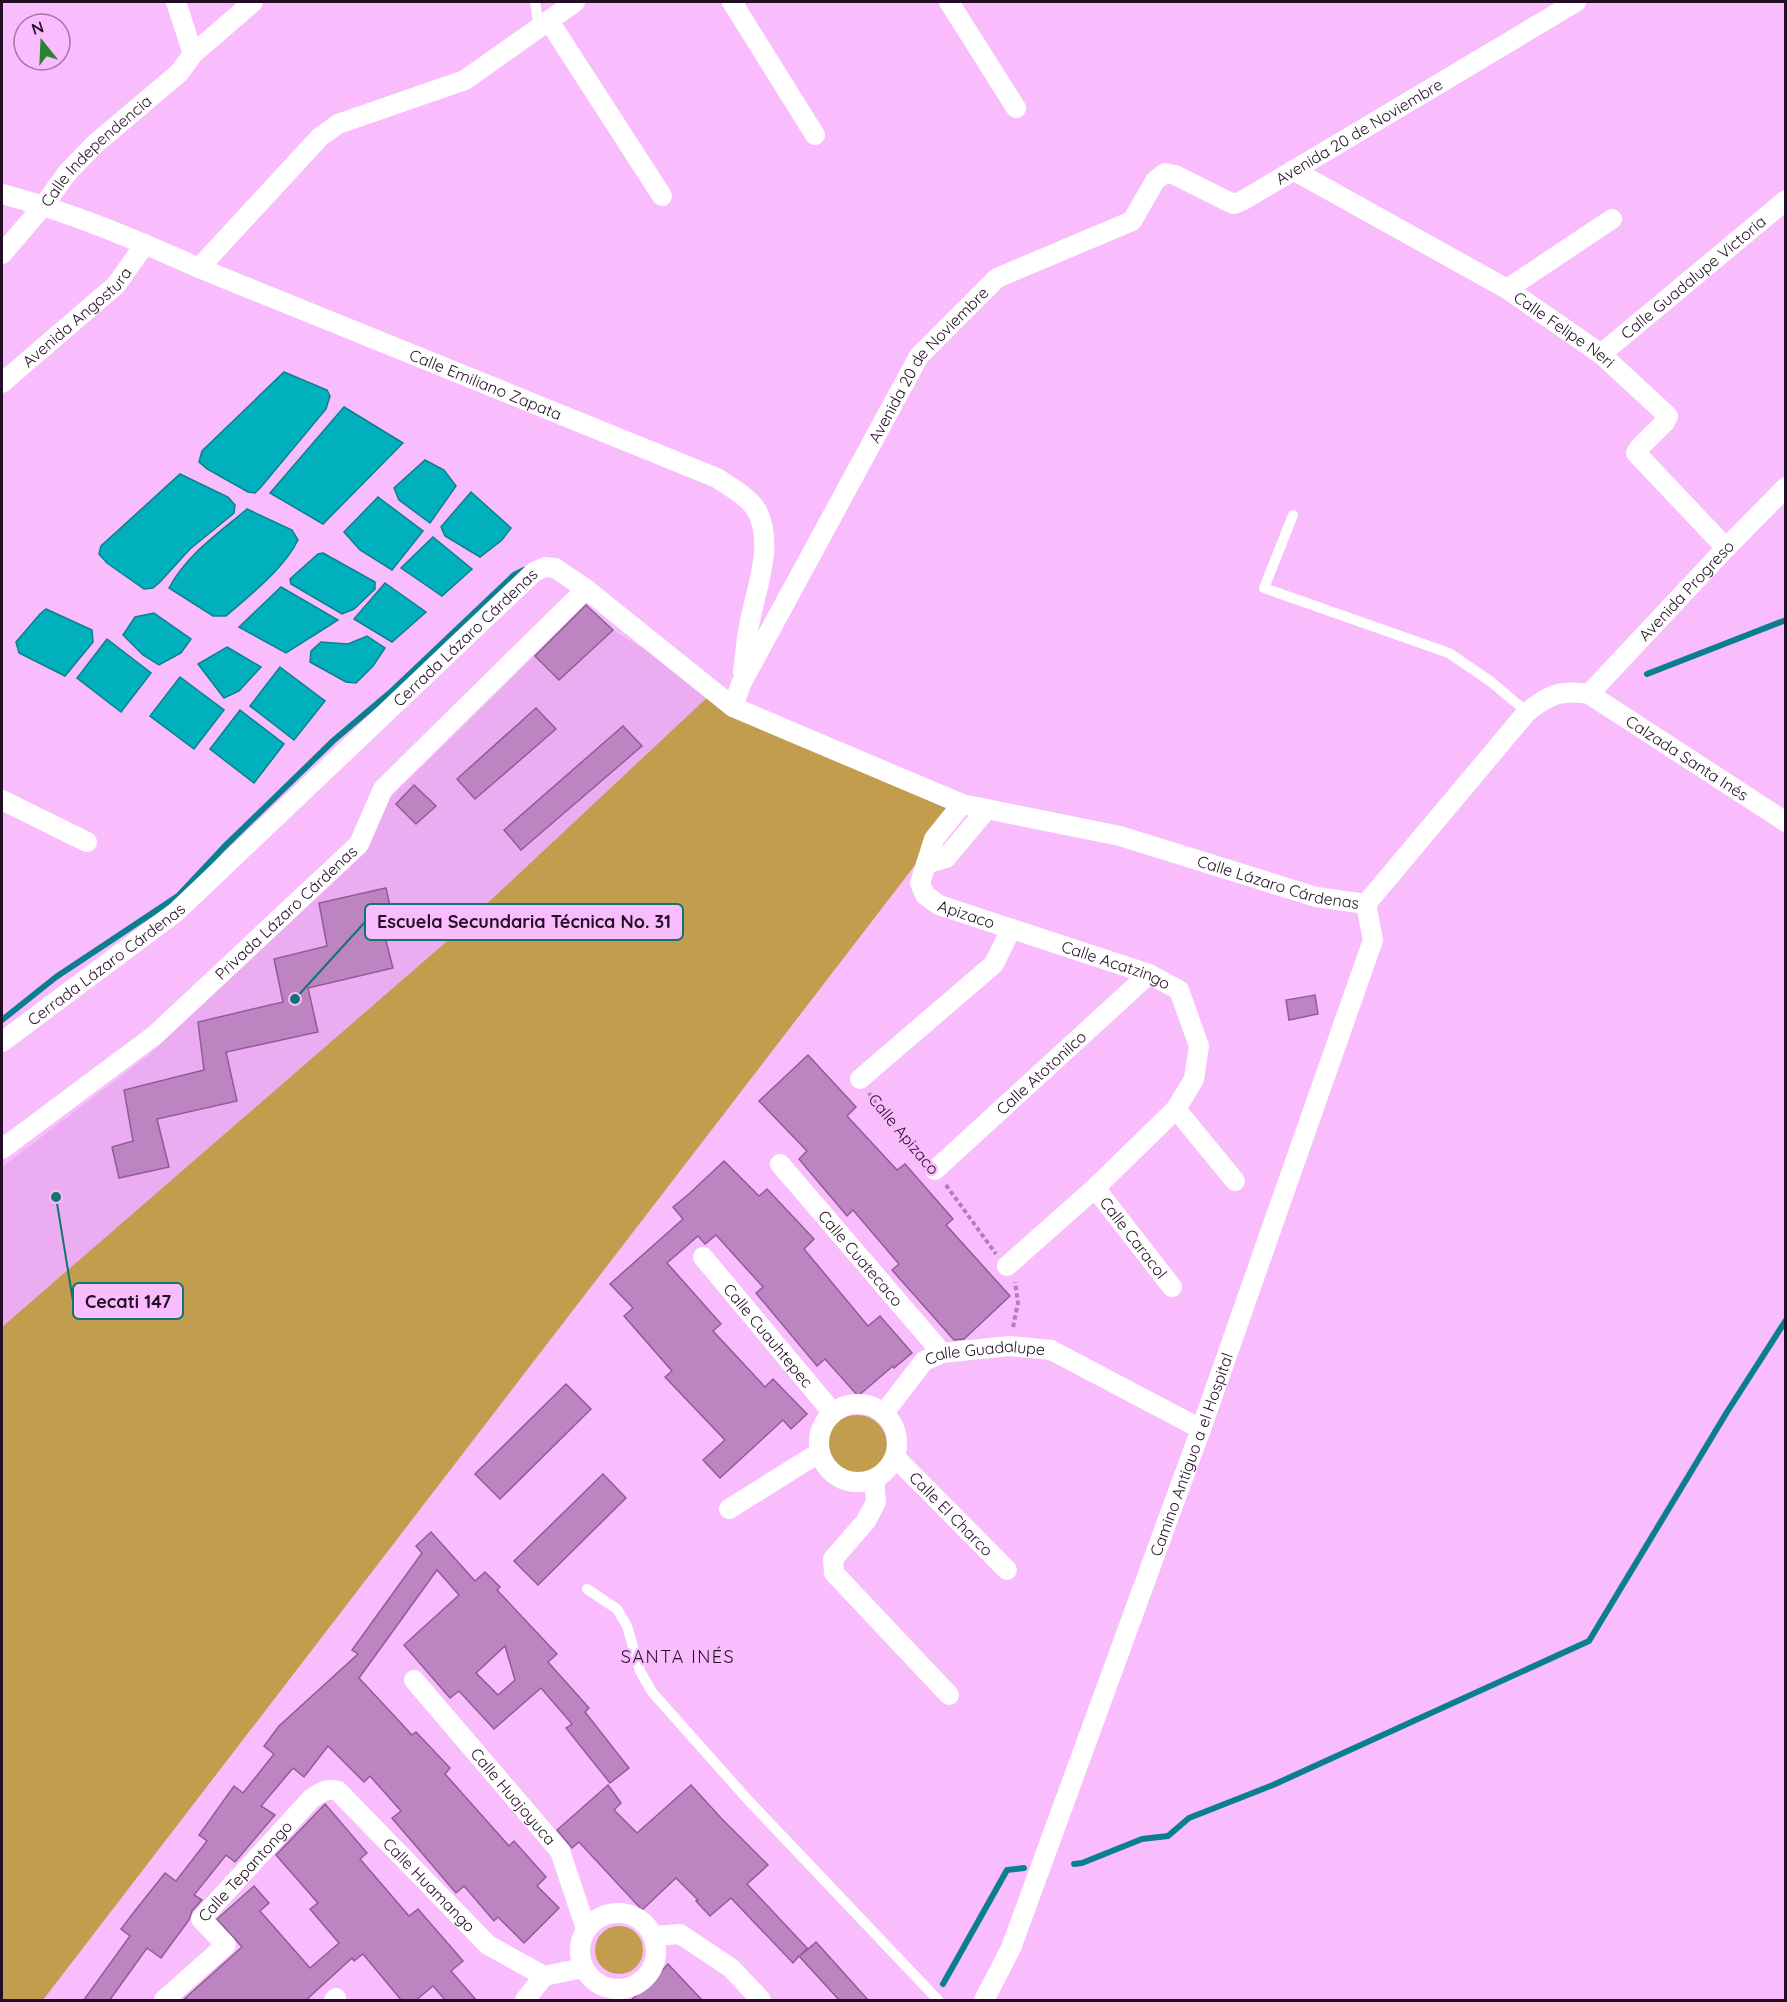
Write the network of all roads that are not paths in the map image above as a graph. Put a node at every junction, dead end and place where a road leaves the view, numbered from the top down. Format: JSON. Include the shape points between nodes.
{"nodes":[{"id":1,"x":176,"y":2,"type":"edge"},
{"id":2,"x":253,"y":2,"type":"edge"},
{"id":3,"x":535,"y":2,"type":"edge"},
{"id":4,"x":575,"y":2,"type":"edge"},
{"id":5,"x":732,"y":2,"type":"edge"},
{"id":6,"x":949,"y":2,"type":"edge"},
{"id":7,"x":1576,"y":2,"type":"edge"},
{"id":8,"x":544,"y":24,"type":"junction"},
{"id":9,"x":193,"y":54,"type":"junction"},
{"id":10,"x":1016,"y":108,"type":"dead end"},
{"id":11,"x":816,"y":135,"type":"dead end"},
{"id":12,"x":1293,"y":170,"type":"junction"},
{"id":13,"x":2,"y":194,"type":"edge"},
{"id":14,"x":662,"y":196,"type":"dead end"},
{"id":15,"x":1785,"y":200,"type":"edge"},
{"id":16,"x":44,"y":206,"type":"junction"},
{"id":17,"x":1612,"y":219,"type":"dead end"},
{"id":18,"x":145,"y":244,"type":"junction"},
{"id":19,"x":2,"y":254,"type":"edge"},
{"id":20,"x":199,"y":268,"type":"junction"},
{"id":21,"x":1507,"y":289,"type":"junction"},
{"id":22,"x":1601,"y":354,"type":"junction"},
{"id":23,"x":2,"y":383,"type":"edge"},
{"id":24,"x":1782,"y":499,"type":"edge"},
{"id":25,"x":1293,"y":515,"type":"dead end"},
{"id":26,"x":1726,"y":548,"type":"junction"},
{"id":27,"x":586,"y":589,"type":"junction"},
{"id":28,"x":741,"y":684,"type":"junction"},
{"id":29,"x":1589,"y":694,"type":"junction"},
{"id":30,"x":733,"y":707,"type":"junction"},
{"id":31,"x":1527,"y":712,"type":"junction"},
{"id":32,"x":2,"y":800,"type":"edge"},
{"id":33,"x":962,"y":804,"type":"junction"},
{"id":34,"x":987,"y":808,"type":"junction"},
{"id":35,"x":1785,"y":822,"type":"edge"},
{"id":36,"x":87,"y":842,"type":"dead end"},
{"id":37,"x":926,"y":864,"type":"junction"},
{"id":38,"x":1366,"y":904,"type":"junction"},
{"id":39,"x":1011,"y":929,"type":"junction"},
{"id":40,"x":1149,"y":974,"type":"junction"},
{"id":41,"x":2,"y":1042,"type":"edge"},
{"id":42,"x":860,"y":1079,"type":"road end"},
{"id":43,"x":1176,"y":1109,"type":"junction"},
{"id":44,"x":2,"y":1149,"type":"edge"},
{"id":45,"x":780,"y":1164,"type":"dead end"},
{"id":46,"x":935,"y":1170,"type":"road end"},
{"id":47,"x":1235,"y":1182,"type":"dead end"},
{"id":48,"x":1095,"y":1188,"type":"junction"},
{"id":49,"x":703,"y":1257,"type":"dead end"},
{"id":50,"x":1007,"y":1266,"type":"road end"},
{"id":51,"x":1172,"y":1287,"type":"dead end"},
{"id":52,"x":942,"y":1353,"type":"junction"},
{"id":53,"x":833,"y":1413,"type":"junction"},
{"id":54,"x":884,"y":1413,"type":"junction"},
{"id":55,"x":1201,"y":1429,"type":"junction"},
{"id":56,"x":820,"y":1452,"type":"junction"},
{"id":57,"x":895,"y":1457,"type":"junction"},
{"id":58,"x":874,"y":1479,"type":"junction"},
{"id":59,"x":729,"y":1509,"type":"dead end"},
{"id":60,"x":1006,"y":1570,"type":"dead end"},
{"id":61,"x":587,"y":1589,"type":"dead end"},
{"id":62,"x":414,"y":1680,"type":"dead end"},
{"id":63,"x":949,"y":1695,"type":"dead end"},
{"id":64,"x":324,"y":1790,"type":"joint"},
{"id":65,"x":586,"y":1929,"type":"junction"},
{"id":66,"x":653,"y":1936,"type":"junction"},
{"id":67,"x":583,"y":1968,"type":"junction"},
{"id":68,"x":544,"y":1976,"type":"junction"},
{"id":69,"x":604,"y":1994,"type":"edge"},
{"id":70,"x":164,"y":2001,"type":"edge"},
{"id":71,"x":525,"y":2001,"type":"edge"},
{"id":72,"x":761,"y":2001,"type":"edge"},
{"id":73,"x":938,"y":2001,"type":"edge"},
{"id":74,"x":984,"y":2001,"type":"edge"}],
"edges":[{"from":1,"to":9,"type":"street"},
{"from":2,"to":9,"type":"street","name":"Calle Independencia"},
{"from":3,"to":8,"type":"lane"},
{"from":4,"to":8,"type":"street"},
{"from":5,"to":11,"type":"street"},
{"from":6,"to":10,"type":"street"},
{"from":7,"to":12,"type":"street","name":"Avenida 20 de Noviembre"},
{"from":8,"to":14,"type":"street"},
{"from":8,"to":20,"type":"street","via":[[465,80],[338,124],[320,137]]},
{"from":9,"to":16,"type":"street","name":"Calle Independencia","via":[[179,73],[95,144],[67,173]]},
{"from":12,"to":21,"type":"street","name":"Calle Felipe Neri"},
{"from":12,"to":28,"type":"street","name":"Avenida 20 de Noviembre","via":[[1234,204],[1165,173],[1155,181],[1132,221],[997,278],[919,356]]},
{"from":13,"to":16,"type":"street","name":"Calle Emiliano Zapata"},
{"from":15,"to":22,"type":"street","name":"Calle Guadalupe Victoria"},
{"from":16,"to":18,"type":"street","name":"Calle Emiliano Zapata"},
{"from":16,"to":19,"type":"street","name":"Calle Independencia"},
{"from":17,"to":21,"type":"street"},
{"from":18,"to":20,"type":"street","name":"Calle Emiliano Zapata"},
{"from":18,"to":23,"type":"street","name":"Avenida Angostura","via":[[116,285]]},
{"from":20,"to":28,"type":"street","name":"Calle Emiliano Zapata","via":[[717,478],[738,492],[756,510],[764,552]]},
{"from":21,"to":22,"type":"street","name":"Calle Felipe Neri"},
{"from":22,"to":26,"type":"street","name":"Calle Felipe Neri","via":[[1668,416],[1636,453]]},
{"from":24,"to":26,"type":"street","name":"Avenida Progreso"},
{"from":25,"to":31,"type":"lane","via":[[1264,588],[1449,653]]},
{"from":26,"to":29,"type":"street","name":"Avenida Progreso"},
{"from":27,"to":30,"type":"street","name":"Cerrada Lázaro Cárdenas"},
{"from":27,"to":41,"type":"street","name":"Cerrada Lázaro Cárdenas","via":[[555,568],[534,572],[176,912]]},
{"from":27,"to":44,"type":"street","name":"Privada Lázaro Cárdenas","via":[[382,789],[359,844],[155,1035]]},
{"from":28,"to":30,"type":"street","name":"Avenida 20 de Noviembre"},
{"from":29,"to":31,"type":"street","name":"Calle Lázaro Cárdenas","via":[[1558,693]]},
{"from":29,"to":35,"type":"street","name":"Calzada Santa Inés"},
{"from":30,"to":33,"type":"street","name":"Cerrada Lázaro Cárdenas"},
{"from":31,"to":38,"type":"street","name":"Calle Lázaro Cárdenas"},
{"from":32,"to":36,"type":"street"},
{"from":33,"to":34,"type":"street","name":"Cerrada Lázaro Cárdenas"},
{"from":33,"to":37,"type":"street","via":[[934,839]]},
{"from":34,"to":37,"type":"street","via":[[946,858]]},
{"from":34,"to":38,"type":"street","name":"Calle Lázaro Cárdenas","via":[[1120,836],[1316,897]]},
{"from":37,"to":39,"type":"street","name":"Apizaco","via":[[920,883],[926,895],[939,905]]},
{"from":38,"to":55,"type":"street","name":"Camino Antiguo a el Hospital","via":[[1373,940]]},
{"from":39,"to":40,"type":"street","name":"Calle Acatzingo"},
{"from":39,"to":42,"type":"street","name":"Calle Apizaco","via":[[994,964]]},
{"from":40,"to":43,"type":"street","name":"Calle Acatzingo","via":[[1179,990],[1199,1046],[1194,1079]]},
{"from":40,"to":46,"type":"street","name":"Calle Atotonilco"},
{"from":43,"to":47,"type":"street"},
{"from":43,"to":48,"type":"street","name":"Calle Caracol"},
{"from":45,"to":52,"type":"street","name":"Calle Cuatecaco"},
{"from":48,"to":50,"type":"street","name":"Calle Caracol"},
{"from":48,"to":51,"type":"street","name":"Calle Caracol"},
{"from":49,"to":53,"type":"street","name":"Calle Cuauhtepec"},
{"from":52,"to":54,"type":"street","name":"Calle Guadalupe","via":[[924,1361]]},
{"from":52,"to":55,"type":"street","name":"Calle Guadalupe","via":[[1009,1346],[1051,1350]]},
{"from":53,"to":54,"type":"street","via":[[858,1404]]},
{"from":53,"to":56,"type":"street","via":[[820,1431]]},
{"from":54,"to":57,"type":"street","via":[[896,1433]]},
{"from":55,"to":74,"type":"street","name":"Camino Antiguo a el Hospital","via":[[1011,1948]]},
{"from":56,"to":58,"type":"street","via":[[827,1468],[840,1479]]},
{"from":56,"to":59,"type":"street"},
{"from":57,"to":58,"type":"street"},
{"from":57,"to":60,"type":"street","name":"Calle El Charco"},
{"from":58,"to":63,"type":"street","via":[[876,1502],[866,1521],[833,1559],[834,1573]]},
{"from":61,"to":73,"type":"lane","via":[[617,1609],[651,1692]]},
{"from":62,"to":65,"type":"street","name":"Calle Huajoyuca","via":[[560,1851]]},
{"from":64,"to":68,"type":"street","name":"Calle Huamango","via":[[338,1791],[488,1945]]},
{"from":64,"to":70,"type":"street","name":"Calle Tepantongo","via":[[311,1799],[201,1919],[226,1944]]},
{"from":65,"to":66,"type":"street","via":[[605,1914],[618,1912],[642,1920]]},
{"from":65,"to":67,"type":"street","via":[[580,1944]]},
{"from":66,"to":69,"type":"street","via":[[656,1953],[648,1975],[628,1988]]},
{"from":66,"to":72,"type":"street","via":[[680,1934],[731,1968]]},
{"from":67,"to":68,"type":"street"},
{"from":67,"to":69,"type":"street"},
{"from":68,"to":71,"type":"street"}]}
